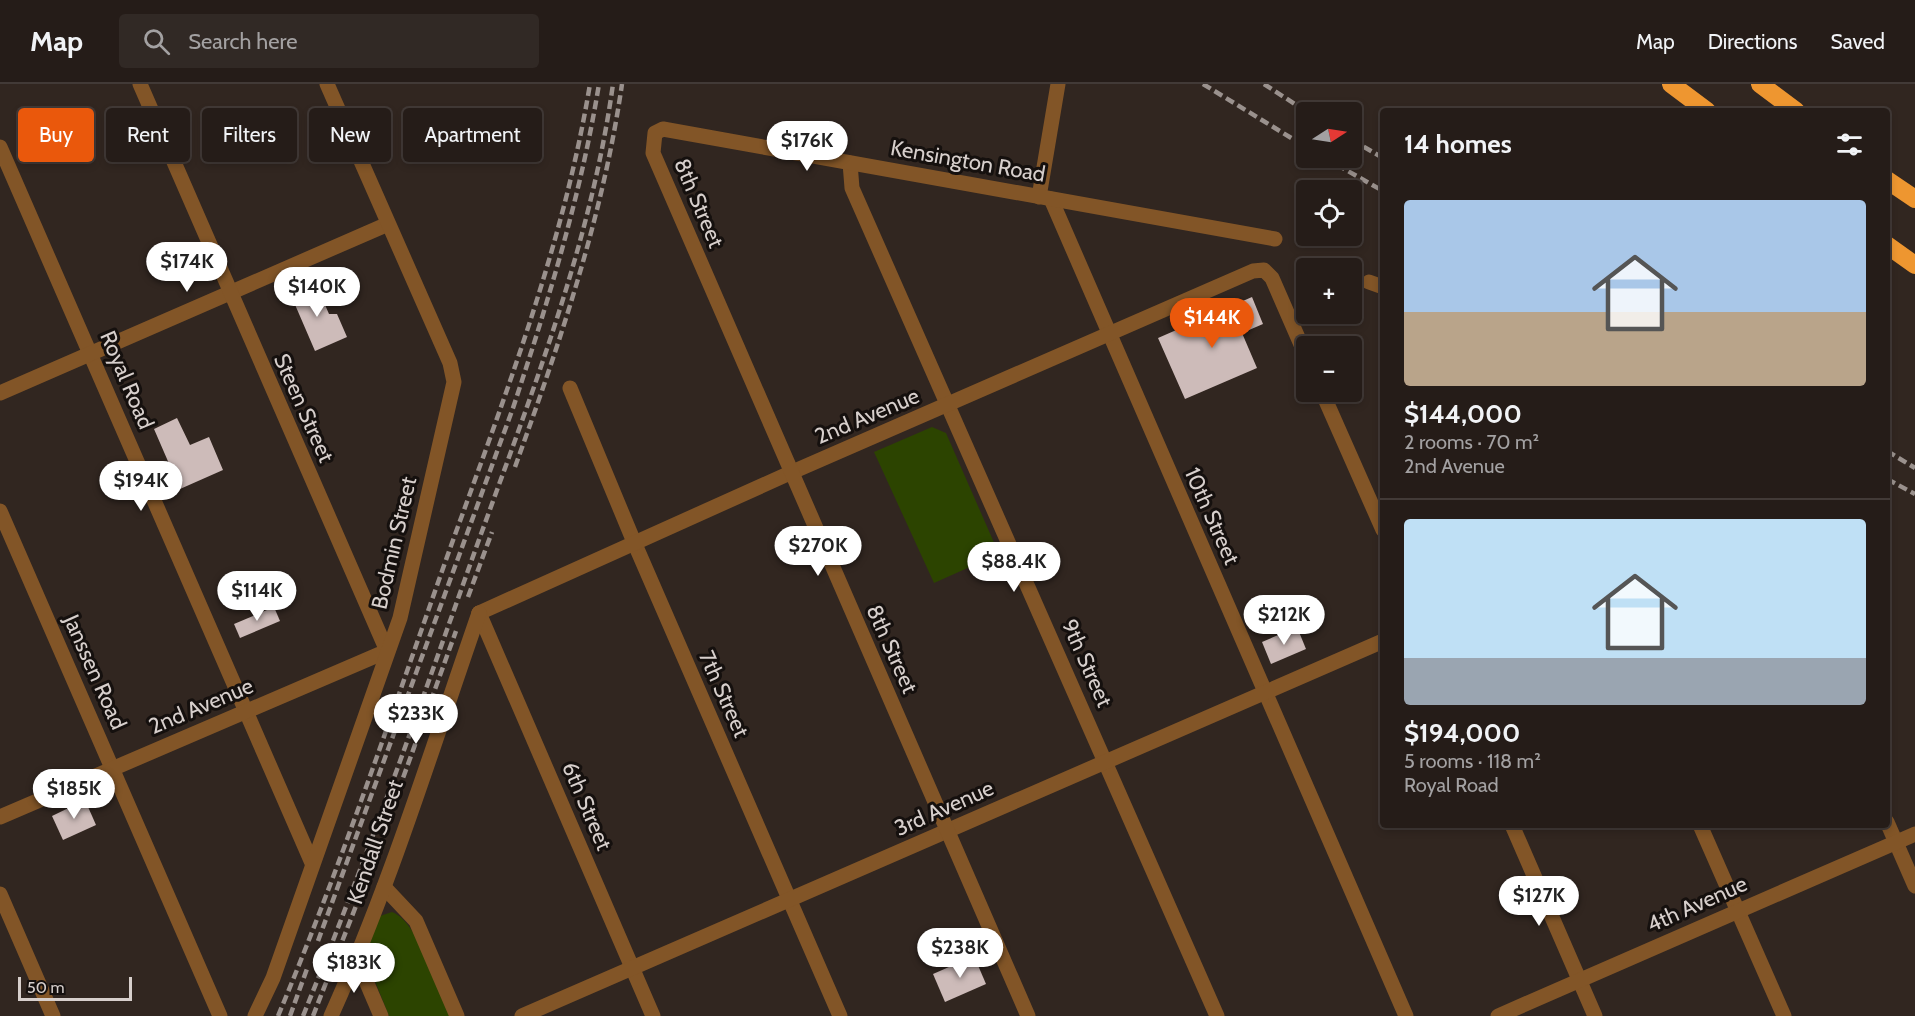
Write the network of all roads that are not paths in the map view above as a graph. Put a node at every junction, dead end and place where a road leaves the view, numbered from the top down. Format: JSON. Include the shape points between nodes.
{"nodes":[{"id":1,"x":140,"y":84,"type":"edge"},
{"id":2,"x":327,"y":84,"type":"edge"},
{"id":3,"x":1058,"y":84,"type":"edge"},
{"id":4,"x":1671,"y":84,"type":"edge"},
{"id":5,"x":1760,"y":84,"type":"edge"},
{"id":6,"x":1703,"y":108,"type":"edge"},
{"id":7,"x":1792,"y":108,"type":"edge"},
{"id":8,"x":655,"y":133,"type":"joint"},
{"id":9,"x":0,"y":147,"type":"edge"},
{"id":10,"x":850,"y":163,"type":"junction"},
{"id":11,"x":1890,"y":182,"type":"edge"},
{"id":12,"x":1045,"y":198,"type":"junction"},
{"id":13,"x":1915,"y":199,"type":"edge"},
{"id":14,"x":388,"y":224,"type":"junction"},
{"id":15,"x":1275,"y":239,"type":"dead end"},
{"id":16,"x":1890,"y":247,"type":"edge"},
{"id":17,"x":1915,"y":265,"type":"edge"},
{"id":18,"x":229,"y":293,"type":"junction"},
{"id":19,"x":1108,"y":334,"type":"junction"},
{"id":20,"x":1297,"y":336,"type":"edge"},
{"id":21,"x":91,"y":352,"type":"junction"},
{"id":22,"x":570,"y":388,"type":"dead end"},
{"id":23,"x":0,"y":393,"type":"edge"},
{"id":24,"x":1326,"y":402,"type":"edge"},
{"id":25,"x":950,"y":404,"type":"junction"},
{"id":26,"x":790,"y":473,"type":"junction"},
{"id":27,"x":0,"y":511,"type":"edge"},
{"id":28,"x":1380,"y":523,"type":"edge"},
{"id":29,"x":634,"y":542,"type":"junction"},
{"id":30,"x":478,"y":613,"type":"junction"},
{"id":31,"x":1380,"y":642,"type":"edge"},
{"id":32,"x":387,"y":651,"type":"junction"},
{"id":33,"x":1264,"y":692,"type":"junction"},
{"id":34,"x":245,"y":712,"type":"junction"},
{"id":35,"x":1106,"y":762,"type":"junction"},
{"id":36,"x":112,"y":769,"type":"junction"},
{"id":37,"x":0,"y":817,"type":"edge"},
{"id":38,"x":1513,"y":828,"type":"edge"},
{"id":39,"x":1701,"y":828,"type":"edge"},
{"id":40,"x":1890,"y":828,"type":"edge"},
{"id":41,"x":947,"y":831,"type":"junction"},
{"id":42,"x":1915,"y":834,"type":"edge"},
{"id":43,"x":1896,"y":842,"type":"junction"},
{"id":44,"x":312,"y":863,"type":"junction"},
{"id":45,"x":1915,"y":886,"type":"edge"},
{"id":46,"x":384,"y":887,"type":"junction"},
{"id":47,"x":0,"y":894,"type":"edge"},
{"id":48,"x":790,"y":900,"type":"junction"},
{"id":49,"x":1737,"y":910,"type":"junction"},
{"id":50,"x":357,"y":960,"type":"junction"},
{"id":51,"x":633,"y":968,"type":"junction"},
{"id":52,"x":1580,"y":980,"type":"junction"},
{"id":53,"x":53,"y":1016,"type":"edge"},
{"id":54,"x":220,"y":1016,"type":"edge"},
{"id":55,"x":255,"y":1016,"type":"edge"},
{"id":56,"x":332,"y":1016,"type":"edge"},
{"id":57,"x":381,"y":1016,"type":"edge"},
{"id":58,"x":457,"y":1016,"type":"edge"},
{"id":59,"x":522,"y":1016,"type":"edge"},
{"id":60,"x":653,"y":1016,"type":"edge"},
{"id":61,"x":840,"y":1016,"type":"edge"},
{"id":62,"x":1028,"y":1016,"type":"edge"},
{"id":63,"x":1217,"y":1016,"type":"edge"},
{"id":64,"x":1406,"y":1016,"type":"edge"},
{"id":65,"x":1498,"y":1016,"type":"edge"},
{"id":66,"x":1595,"y":1016,"type":"edge"},
{"id":67,"x":1784,"y":1016,"type":"edge"}],
"edges":[{"from":1,"to":18,"type":"street","name":"Steen Street"},
{"from":2,"to":14,"type":"street","name":"Bodmin Street"},
{"from":3,"to":12,"type":"street"},
{"from":4,"to":6,"type":"highway"},
{"from":5,"to":7,"type":"highway"},
{"from":8,"to":10,"type":"street","name":"Kensington Road","via":[[663,129]]},
{"from":8,"to":26,"type":"street","name":"8th Street","via":[[653,153]]},
{"from":9,"to":21,"type":"street","name":"Royal Road"},
{"from":10,"to":12,"type":"street","name":"Kensington Road"},
{"from":10,"to":25,"type":"street","name":"9th Street","via":[[852,188]]},
{"from":11,"to":13,"type":"highway"},
{"from":12,"to":15,"type":"street","name":"Kensington Road"},
{"from":12,"to":19,"type":"street","name":"10th Street"},
{"from":14,"to":18,"type":"street"},
{"from":14,"to":32,"type":"street","name":"Bodmin Street","via":[[450,363],[454,382],[400,618]]},
{"from":16,"to":17,"type":"highway"},
{"from":18,"to":21,"type":"street"},
{"from":18,"to":32,"type":"street","name":"Steen Street"},
{"from":19,"to":20,"type":"street","name":"2nd Avenue","via":[[1253,271],[1264,270],[1272,278]]},
{"from":19,"to":25,"type":"street","name":"2nd Avenue"},
{"from":19,"to":33,"type":"street","name":"10th Street"},
{"from":21,"to":23,"type":"street"},
{"from":21,"to":34,"type":"street","name":"Royal Road"},
{"from":22,"to":29,"type":"street","name":"7th Street"},
{"from":24,"to":28,"type":"street"},
{"from":25,"to":26,"type":"street","name":"2nd Avenue"},
{"from":25,"to":35,"type":"street","name":"9th Street"},
{"from":26,"to":29,"type":"street","name":"2nd Avenue"},
{"from":26,"to":41,"type":"street","name":"8th Street"},
{"from":27,"to":36,"type":"street","name":"Janssen Road"},
{"from":29,"to":30,"type":"street","name":"2nd Avenue"},
{"from":29,"to":48,"type":"street","name":"7th Street"},
{"from":30,"to":46,"type":"street","name":"Kendall Street"},
{"from":30,"to":51,"type":"street","name":"6th Street"},
{"from":31,"to":33,"type":"street","name":"3rd Avenue"},
{"from":32,"to":34,"type":"street","name":"2nd Avenue"},
{"from":32,"to":44,"type":"street","name":"Bodmin Street"},
{"from":33,"to":35,"type":"street","name":"3rd Avenue"},
{"from":33,"to":64,"type":"street","name":"10th Street"},
{"from":34,"to":36,"type":"street","name":"2nd Avenue"},
{"from":34,"to":44,"type":"street","name":"Royal Road"},
{"from":35,"to":41,"type":"street","name":"3rd Avenue"},
{"from":35,"to":63,"type":"street","name":"9th Street"},
{"from":36,"to":37,"type":"street","name":"2nd Avenue"},
{"from":36,"to":54,"type":"street","name":"Janssen Road"},
{"from":38,"to":52,"type":"street"},
{"from":39,"to":49,"type":"street"},
{"from":40,"to":43,"type":"street"},
{"from":41,"to":48,"type":"street","name":"3rd Avenue"},
{"from":41,"to":62,"type":"street","name":"8th Street"},
{"from":42,"to":43,"type":"street","name":"4th Avenue"},
{"from":43,"to":45,"type":"street"},
{"from":43,"to":49,"type":"street","name":"4th Avenue"},
{"from":44,"to":55,"type":"street","name":"Bodmin Street","via":[[273,978]]},
{"from":46,"to":50,"type":"street","name":"Kendall Street"},
{"from":46,"to":58,"type":"street","via":[[416,921]]},
{"from":47,"to":53,"type":"street"},
{"from":48,"to":51,"type":"street","name":"3rd Avenue"},
{"from":48,"to":61,"type":"street","name":"7th Street"},
{"from":49,"to":52,"type":"street","name":"4th Avenue"},
{"from":49,"to":67,"type":"street"},
{"from":50,"to":56,"type":"street","name":"Kendall Street"},
{"from":50,"to":57,"type":"street"},
{"from":51,"to":59,"type":"street","name":"3rd Avenue"},
{"from":51,"to":60,"type":"street","name":"6th Street"},
{"from":52,"to":65,"type":"street","name":"4th Avenue"},
{"from":52,"to":66,"type":"street"}]}
